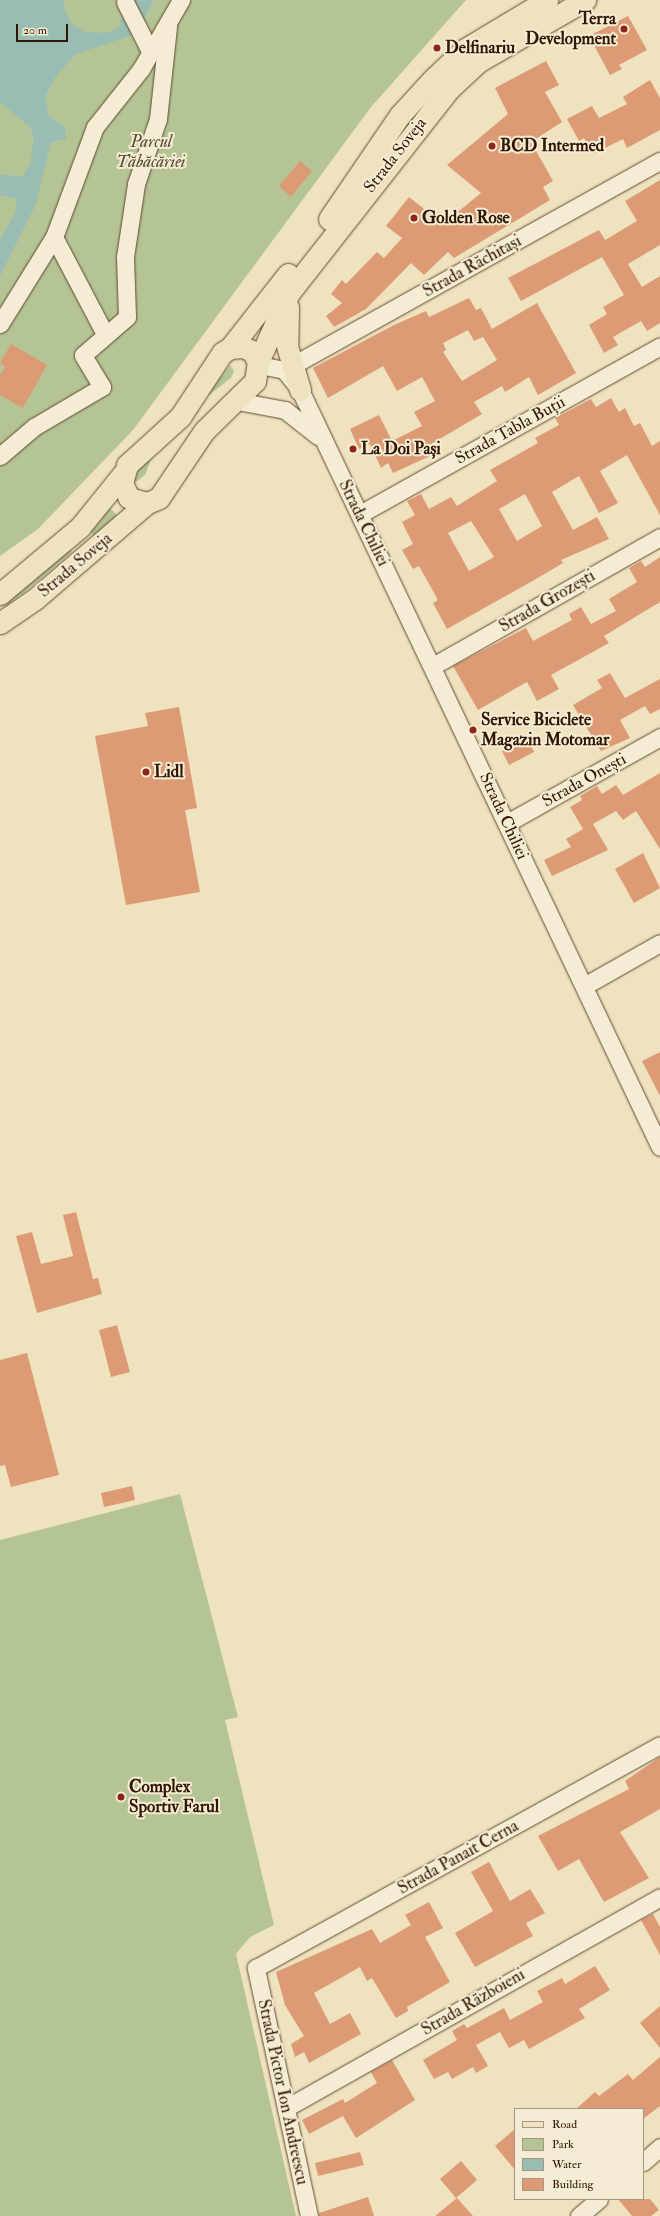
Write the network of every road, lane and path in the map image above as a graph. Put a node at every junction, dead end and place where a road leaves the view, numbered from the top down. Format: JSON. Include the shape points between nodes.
{"nodes":[{"id":1,"x":181,"y":0,"type":"edge"},
{"id":2,"x":547,"y":0,"type":"edge"},
{"id":3,"x":585,"y":0,"type":"edge"},
{"id":4,"x":125,"y":2,"type":"dead end"},
{"id":5,"x":168,"y":27,"type":"junction"},
{"id":6,"x":151,"y":53,"type":"junction"},
{"id":7,"x":660,"y":161,"type":"edge"},
{"id":8,"x":54,"y":237,"type":"junction"},
{"id":9,"x":289,"y":293,"type":"junction"},
{"id":10,"x":0,"y":324,"type":"edge"},
{"id":11,"x":105,"y":334,"type":"junction"},
{"id":12,"x":660,"y":346,"type":"edge"},
{"id":13,"x":230,"y":348,"type":"junction"},
{"id":14,"x":259,"y":364,"type":"junction"},
{"id":15,"x":288,"y":368,"type":"junction"},
{"id":16,"x":300,"y":390,"type":"joint"},
{"id":17,"x":237,"y":401,"type":"junction"},
{"id":18,"x":324,"y":442,"type":"junction"},
{"id":19,"x":0,"y":456,"type":"edge"},
{"id":20,"x":123,"y":474,"type":"junction"},
{"id":21,"x":147,"y":503,"type":"junction"},
{"id":22,"x":360,"y":514,"type":"junction"},
{"id":23,"x":660,"y":537,"type":"edge"},
{"id":24,"x":0,"y":594,"type":"edge"},
{"id":25,"x":0,"y":622,"type":"edge"},
{"id":26,"x":433,"y":666,"type":"junction"},
{"id":27,"x":660,"y":737,"type":"edge"},
{"id":28,"x":507,"y":823,"type":"junction"},
{"id":29,"x":660,"y":943,"type":"edge"},
{"id":30,"x":584,"y":986,"type":"junction"},
{"id":31,"x":660,"y":1148,"type":"edge"},
{"id":32,"x":660,"y":1746,"type":"edge"},
{"id":33,"x":660,"y":1897,"type":"edge"},
{"id":34,"x":256,"y":1968,"type":"joint"},
{"id":35,"x":286,"y":2108,"type":"junction"},
{"id":36,"x":660,"y":2147,"type":"edge"},
{"id":37,"x":644,"y":2161,"type":"edge"},
{"id":38,"x":598,"y":2200,"type":"edge"},
{"id":39,"x":309,"y":2216,"type":"edge"},
{"id":40,"x":579,"y":2216,"type":"edge"}],
"edges":[{"from":1,"to":5,"type":"street"},
{"from":2,"to":13,"type":"main road","name":"Strada Soveja","via":[[465,49],[416,97]]},
{"from":3,"to":9,"type":"main road","name":"Strada Soveja","via":[[464,73],[397,151]]},
{"from":4,"to":6,"type":"street"},
{"from":5,"to":6,"type":"street"},
{"from":5,"to":11,"type":"street","via":[[158,119],[136,184],[125,257],[127,317]]},
{"from":6,"to":8,"type":"street","via":[[95,127]]},
{"from":7,"to":15,"type":"street","name":"Strada Răchitași"},
{"from":8,"to":10,"type":"street"},
{"from":8,"to":11,"type":"street"},
{"from":9,"to":14,"type":"main road","name":"Strada Soveja"},
{"from":9,"to":15,"type":"main road","via":[[286,330]]},
{"from":11,"to":19,"type":"street","via":[[83,356],[102,387],[34,427]]},
{"from":12,"to":22,"type":"street","name":"Strada Tabla Buții"},
{"from":13,"to":14,"type":"main road","via":[[248,349]]},
{"from":13,"to":20,"type":"main road","name":"Strada Soveja","via":[[218,357],[180,417]]},
{"from":14,"to":15,"type":"street"},
{"from":14,"to":17,"type":"main road","name":"Strada Soveja","via":[[255,381]]},
{"from":15,"to":16,"type":"main road"},
{"from":16,"to":18,"type":"street","name":"Strada Chiliei"},
{"from":17,"to":18,"type":"street","name":"Strada Chiliei","via":[[285,410]]},
{"from":17,"to":21,"type":"main road","name":"Strada Soveja","via":[[197,439],[159,498]]},
{"from":18,"to":22,"type":"street","name":"Strada Chiliei"},
{"from":20,"to":21,"type":"main road","via":[[124,490],[129,498]]},
{"from":20,"to":24,"type":"main road","name":"Strada Soveja","via":[[80,526]]},
{"from":21,"to":25,"type":"main road","name":"Strada Soveja","via":[[35,599]]},
{"from":22,"to":26,"type":"street","name":"Strada Chiliei"},
{"from":23,"to":26,"type":"street","name":"Strada Grozești"},
{"from":26,"to":28,"type":"street","name":"Strada Chiliei"},
{"from":27,"to":28,"type":"street","name":"Strada Onești"},
{"from":28,"to":30,"type":"street","name":"Strada Chiliei"},
{"from":29,"to":30,"type":"street"},
{"from":30,"to":31,"type":"street","name":"Strada Chiliei"},
{"from":32,"to":34,"type":"street","name":"Strada Panait Cerna"},
{"from":33,"to":35,"type":"street","name":"Strada Războieni"},
{"from":34,"to":35,"type":"street","name":"Strada Pictor Ion Andreescu"},
{"from":35,"to":39,"type":"street","name":"Strada Pictor Ion Andreescu"},
{"from":36,"to":37,"type":"street"},
{"from":38,"to":40,"type":"street"}]}
